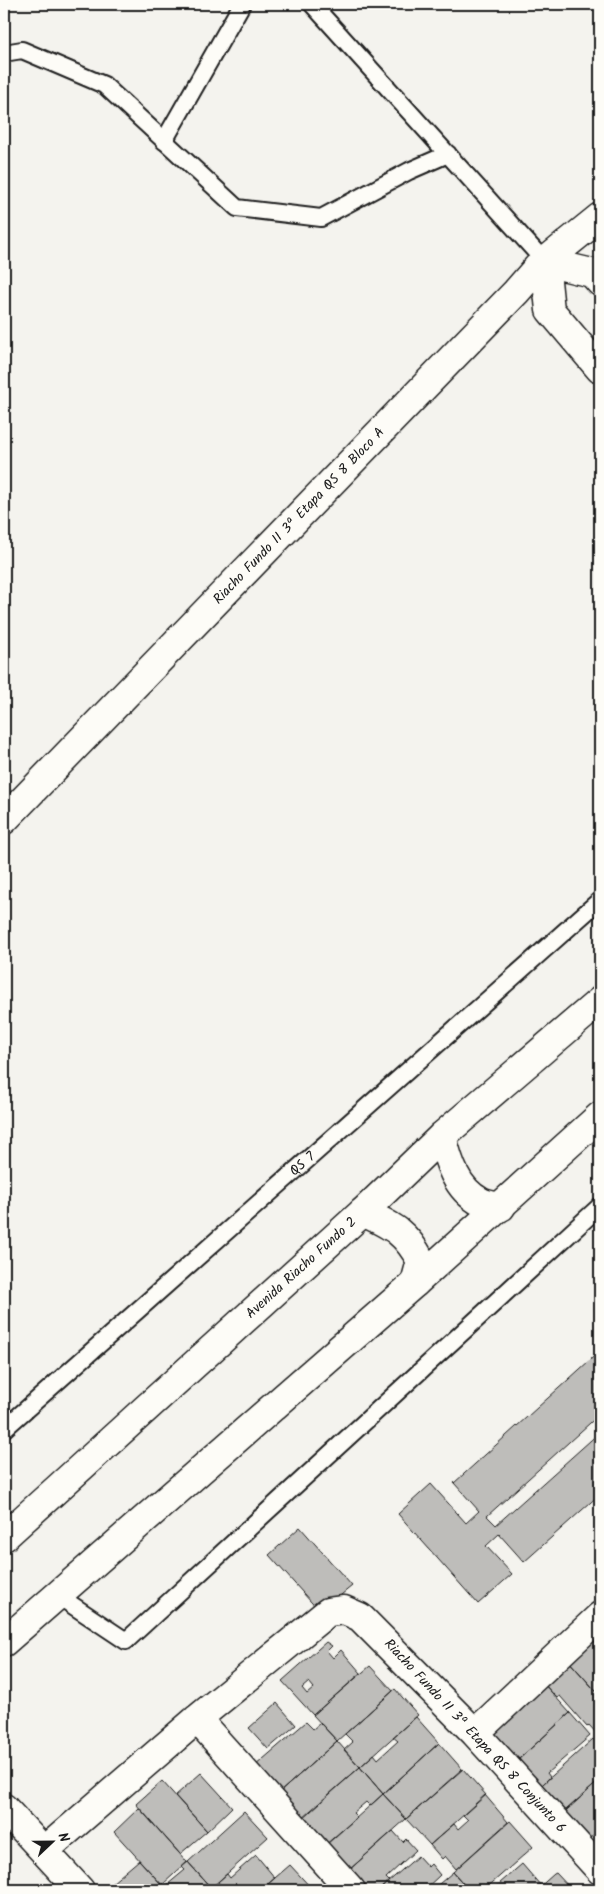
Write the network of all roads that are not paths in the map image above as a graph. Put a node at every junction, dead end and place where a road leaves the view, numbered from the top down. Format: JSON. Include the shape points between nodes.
{"nodes":[{"id":1,"x":242,"y":4,"type":"edge"},
{"id":2,"x":312,"y":4,"type":"edge"},
{"id":3,"x":4,"y":53,"type":"edge"},
{"id":4,"x":164,"y":141,"type":"junction"},
{"id":5,"x":448,"y":154,"type":"junction"},
{"id":6,"x":600,"y":217,"type":"edge"},
{"id":7,"x":545,"y":262,"type":"junction"},
{"id":8,"x":600,"y":282,"type":"edge"},
{"id":9,"x":600,"y":369,"type":"edge"},
{"id":10,"x":4,"y":820,"type":"edge"},
{"id":11,"x":600,"y":900,"type":"edge"},
{"id":12,"x":600,"y":1000,"type":"edge"},
{"id":13,"x":600,"y":1116,"type":"edge"},
{"id":14,"x":442,"y":1136,"type":"junction"},
{"id":15,"x":600,"y":1206,"type":"edge"},
{"id":16,"x":500,"y":1207,"type":"junction"},
{"id":17,"x":363,"y":1212,"type":"junction"},
{"id":18,"x":415,"y":1283,"type":"junction"},
{"id":19,"x":4,"y":1429,"type":"edge"},
{"id":20,"x":4,"y":1537,"type":"edge"},
{"id":21,"x":57,"y":1596,"type":"junction"},
{"id":22,"x":600,"y":1616,"type":"edge"},
{"id":23,"x":4,"y":1642,"type":"edge"},
{"id":24,"x":197,"y":1719,"type":"junction"},
{"id":25,"x":474,"y":1733,"type":"junction"},
{"id":26,"x":4,"y":1810,"type":"edge"},
{"id":27,"x":44,"y":1851,"type":"junction"},
{"id":28,"x":600,"y":1870,"type":"edge"},
{"id":29,"x":80,"y":1890,"type":"edge"},
{"id":30,"x":351,"y":1890,"type":"edge"}],
"edges":[{"from":1,"to":4,"type":"lane"},
{"from":2,"to":5,"type":"lane"},
{"from":3,"to":4,"type":"lane","via":[[22,50],[104,85]]},
{"from":4,"to":5,"type":"lane","via":[[237,208],[321,218]]},
{"from":5,"to":7,"type":"lane"},
{"from":6,"to":7,"type":"street","name":"Riacho Fundo II 3ª Etapa QS 8 Bloco A"},
{"from":7,"to":8,"type":"street","via":[[592,273]]},
{"from":7,"to":9,"type":"street","via":[[550,310]]},
{"from":7,"to":10,"type":"street","name":"Riacho Fundo II 3ª Etapa QS 8 Bloco A"},
{"from":11,"to":19,"type":"lane","name":"QS 7"},
{"from":12,"to":14,"type":"street","name":"Avenida Riacho Fundo 2"},
{"from":13,"to":16,"type":"street"},
{"from":14,"to":16,"type":"street","via":[[450,1166],[464,1189],[482,1202]]},
{"from":14,"to":17,"type":"street","name":"Avenida Riacho Fundo 2"},
{"from":15,"to":21,"type":"lane","via":[[126,1642]]},
{"from":16,"to":18,"type":"street"},
{"from":17,"to":18,"type":"street","via":[[395,1227],[413,1245],[421,1261]]},
{"from":17,"to":20,"type":"street","name":"Avenida Riacho Fundo 2"},
{"from":18,"to":21,"type":"street"},
{"from":21,"to":23,"type":"street"},
{"from":22,"to":25,"type":"street"},
{"from":24,"to":25,"type":"street","name":"Riacho Fundo II 3ª Etapa QS 8 Conjunto 6","via":[[328,1612],[344,1610],[360,1617]]},
{"from":24,"to":27,"type":"street"},
{"from":24,"to":30,"type":"street"},
{"from":25,"to":28,"type":"street","name":"Riacho Fundo II 3ª Etapa QS 8 Conjunto 6"},
{"from":26,"to":27,"type":"street"},
{"from":27,"to":29,"type":"street"}]}
